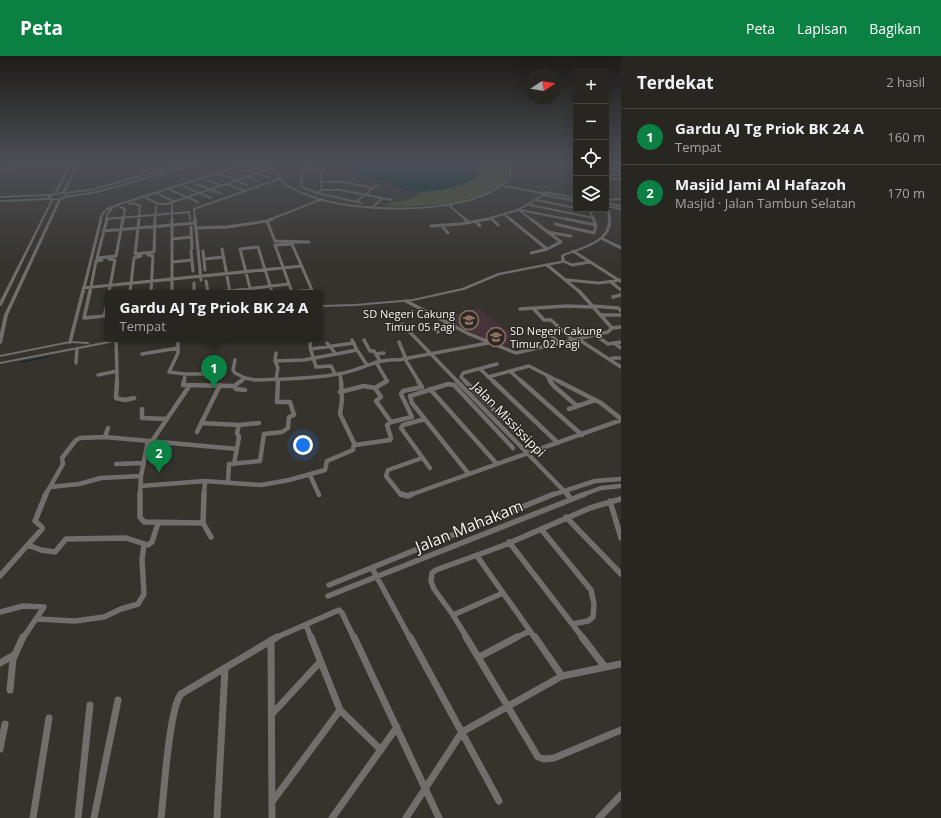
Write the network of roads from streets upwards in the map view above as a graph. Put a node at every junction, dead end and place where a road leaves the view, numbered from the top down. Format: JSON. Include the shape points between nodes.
{"nodes":[{"id":1,"x":383,"y":198,"type":"edge"},
{"id":2,"x":33,"y":199,"type":"edge"},
{"id":3,"x":47,"y":199,"type":"edge"},
{"id":4,"x":51,"y":199,"type":"junction"},
{"id":5,"x":60,"y":199,"type":"joint"},
{"id":6,"x":140,"y":199,"type":"edge"},
{"id":7,"x":147,"y":199,"type":"edge"},
{"id":8,"x":168,"y":199,"type":"edge"},
{"id":9,"x":184,"y":199,"type":"edge"},
{"id":10,"x":191,"y":199,"type":"edge"},
{"id":11,"x":221,"y":199,"type":"edge"},
{"id":12,"x":322,"y":199,"type":"joint"},
{"id":13,"x":341,"y":199,"type":"edge"},
{"id":14,"x":360,"y":199,"type":"edge"},
{"id":15,"x":386,"y":199,"type":"edge"},
{"id":16,"x":480,"y":199,"type":"edge"},
{"id":17,"x":621,"y":199,"type":"edge"},
{"id":18,"x":392,"y":200,"type":"dead end"},
{"id":19,"x":537,"y":200,"type":"joint"},
{"id":20,"x":0,"y":201,"type":"edge"},
{"id":21,"x":175,"y":202,"type":"junction"},
{"id":22,"x":198,"y":202,"type":"dead end"},
{"id":23,"x":356,"y":202,"type":"junction"},
{"id":24,"x":609,"y":202,"type":"edge"},
{"id":25,"x":609,"y":203,"type":"edge"},
{"id":26,"x":172,"y":204,"type":"dead end"},
{"id":27,"x":367,"y":204,"type":"dead end"},
{"id":28,"x":609,"y":204,"type":"edge"},
{"id":29,"x":158,"y":205,"type":"junction"},
{"id":30,"x":530,"y":205,"type":"junction"},
{"id":31,"x":450,"y":206,"type":"junction"},
{"id":32,"x":621,"y":206,"type":"edge"},
{"id":33,"x":120,"y":207,"type":"junction"},
{"id":34,"x":375,"y":207,"type":"junction"},
{"id":35,"x":573,"y":207,"type":"edge"},
{"id":36,"x":621,"y":209,"type":"edge"},
{"id":37,"x":609,"y":210,"type":"edge"},
{"id":38,"x":591,"y":212,"type":"edge"},
{"id":39,"x":172,"y":214,"type":"junction"},
{"id":40,"x":156,"y":215,"type":"junction"},
{"id":41,"x":505,"y":215,"type":"junction"},
{"id":42,"x":140,"y":216,"type":"junction"},
{"id":43,"x":123,"y":218,"type":"junction"},
{"id":44,"x":491,"y":218,"type":"junction"},
{"id":45,"x":594,"y":218,"type":"junction"},
{"id":46,"x":106,"y":219,"type":"junction"},
{"id":47,"x":190,"y":220,"type":"dead end"},
{"id":48,"x":267,"y":221,"type":"junction"},
{"id":49,"x":475,"y":221,"type":"junction"},
{"id":50,"x":468,"y":222,"type":"junction"},
{"id":51,"x":195,"y":223,"type":"junction"},
{"id":52,"x":555,"y":224,"type":"dead end"},
{"id":53,"x":172,"y":225,"type":"junction"},
{"id":54,"x":441,"y":225,"type":"junction"},
{"id":55,"x":498,"y":225,"type":"dead end"},
{"id":56,"x":596,"y":225,"type":"junction"},
{"id":57,"x":155,"y":226,"type":"junction"},
{"id":58,"x":431,"y":226,"type":"dead end"},
{"id":59,"x":480,"y":226,"type":"dead end"},
{"id":60,"x":191,"y":227,"type":"dead end"},
{"id":61,"x":138,"y":228,"type":"junction"},
{"id":62,"x":196,"y":228,"type":"junction"},
{"id":63,"x":121,"y":229,"type":"junction"},
{"id":64,"x":104,"y":231,"type":"junction"},
{"id":65,"x":547,"y":232,"type":"junction"},
{"id":66,"x":448,"y":233,"type":"dead end"},
{"id":67,"x":571,"y":236,"type":"dead end"},
{"id":68,"x":191,"y":237,"type":"junction"},
{"id":69,"x":172,"y":238,"type":"junction"},
{"id":70,"x":604,"y":239,"type":"junction"},
{"id":71,"x":309,"y":242,"type":"dead end"},
{"id":72,"x":621,"y":248,"type":"edge"},
{"id":73,"x":222,"y":249,"type":"dead end"},
{"id":74,"x":547,"y":249,"type":"junction"},
{"id":75,"x":203,"y":251,"type":"dead end"},
{"id":76,"x":573,"y":251,"type":"junction"},
{"id":77,"x":531,"y":253,"type":"dead end"},
{"id":78,"x":153,"y":254,"type":"junction"},
{"id":79,"x":135,"y":256,"type":"junction"},
{"id":80,"x":224,"y":257,"type":"junction"},
{"id":81,"x":115,"y":258,"type":"junction"},
{"id":82,"x":204,"y":259,"type":"junction"},
{"id":83,"x":192,"y":260,"type":"junction"},
{"id":84,"x":563,"y":261,"type":"junction"},
{"id":85,"x":172,"y":262,"type":"junction"},
{"id":86,"x":590,"y":262,"type":"junction"},
{"id":87,"x":302,"y":266,"type":"junction"},
{"id":88,"x":549,"y":267,"type":"junction"},
{"id":89,"x":283,"y":268,"type":"junction"},
{"id":90,"x":205,"y":270,"type":"dead end"},
{"id":91,"x":265,"y":270,"type":"junction"},
{"id":92,"x":193,"y":271,"type":"dead end"},
{"id":93,"x":245,"y":271,"type":"junction"},
{"id":94,"x":227,"y":273,"type":"junction"},
{"id":95,"x":200,"y":277,"type":"junction"},
{"id":96,"x":172,"y":279,"type":"junction"},
{"id":97,"x":567,"y":280,"type":"junction"},
{"id":98,"x":620,"y":280,"type":"edge"},
{"id":99,"x":151,"y":281,"type":"junction"},
{"id":100,"x":206,"y":281,"type":"dead end"},
{"id":101,"x":611,"y":282,"type":"junction"},
{"id":102,"x":194,"y":283,"type":"dead end"},
{"id":103,"x":131,"y":284,"type":"junction"},
{"id":104,"x":289,"y":284,"type":"junction"},
{"id":105,"x":110,"y":286,"type":"junction"},
{"id":106,"x":270,"y":286,"type":"junction"},
{"id":107,"x":83,"y":288,"type":"junction"},
{"id":108,"x":90,"y":288,"type":"junction"},
{"id":109,"x":249,"y":288,"type":"junction"},
{"id":110,"x":109,"y":290,"type":"edge"},
{"id":111,"x":130,"y":290,"type":"edge"},
{"id":112,"x":151,"y":290,"type":"edge"},
{"id":113,"x":172,"y":290,"type":"edge"},
{"id":114,"x":194,"y":290,"type":"edge"},
{"id":115,"x":208,"y":290,"type":"edge"},
{"id":116,"x":230,"y":290,"type":"edge"},
{"id":117,"x":240,"y":290,"type":"edge"},
{"id":118,"x":271,"y":290,"type":"edge"},
{"id":119,"x":291,"y":290,"type":"edge"},
{"id":120,"x":312,"y":290,"type":"edge"},
{"id":121,"x":621,"y":290,"type":"edge"},
{"id":122,"x":621,"y":295,"type":"edge"},
{"id":123,"x":613,"y":297,"type":"dead end"},
{"id":124,"x":407,"y":302,"type":"junction"},
{"id":125,"x":0,"y":305,"type":"edge"},
{"id":126,"x":323,"y":306,"type":"edge"},
{"id":127,"x":593,"y":307,"type":"junction"},
{"id":128,"x":533,"y":308,"type":"junction"},
{"id":129,"x":520,"y":309,"type":"dead end"},
{"id":130,"x":621,"y":311,"type":"edge"},
{"id":131,"x":105,"y":313,"type":"edge"},
{"id":132,"x":601,"y":315,"type":"junction"},
{"id":133,"x":621,"y":315,"type":"edge"},
{"id":134,"x":449,"y":323,"type":"junction"},
{"id":135,"x":402,"y":324,"type":"dead end"},
{"id":136,"x":621,"y":327,"type":"edge"},
{"id":137,"x":612,"y":328,"type":"junction"},
{"id":138,"x":438,"y":332,"type":"dead end"},
{"id":139,"x":549,"y":334,"type":"dead end"},
{"id":140,"x":596,"y":335,"type":"junction"},
{"id":141,"x":575,"y":339,"type":"junction"},
{"id":142,"x":364,"y":340,"type":"dead end"},
{"id":143,"x":70,"y":342,"type":"junction"},
{"id":144,"x":116,"y":342,"type":"joint"},
{"id":145,"x":178,"y":342,"type":"edge"},
{"id":146,"x":311,"y":342,"type":"edge"},
{"id":147,"x":399,"y":342,"type":"dead end"},
{"id":148,"x":621,"y":342,"type":"edge"},
{"id":149,"x":0,"y":343,"type":"edge"},
{"id":150,"x":88,"y":343,"type":"dead end"},
{"id":151,"x":327,"y":343,"type":"dead end"},
{"id":152,"x":488,"y":343,"type":"junction"},
{"id":153,"x":560,"y":343,"type":"junction"},
{"id":154,"x":614,"y":343,"type":"junction"},
{"id":155,"x":343,"y":344,"type":"junction"},
{"id":156,"x":330,"y":347,"type":"junction"},
{"id":157,"x":178,"y":348,"type":"junction"},
{"id":158,"x":621,"y":348,"type":"edge"},
{"id":159,"x":76,"y":349,"type":"junction"},
{"id":160,"x":311,"y":349,"type":"junction"},
{"id":161,"x":358,"y":350,"type":"junction"},
{"id":162,"x":346,"y":352,"type":"junction"},
{"id":163,"x":276,"y":353,"type":"dead end"},
{"id":164,"x":335,"y":353,"type":"junction"},
{"id":165,"x":384,"y":353,"type":"dead end"},
{"id":166,"x":142,"y":354,"type":"dead end"},
{"id":167,"x":376,"y":354,"type":"junction"},
{"id":168,"x":431,"y":354,"type":"junction"},
{"id":169,"x":0,"y":356,"type":"edge"},
{"id":170,"x":313,"y":358,"type":"junction"},
{"id":171,"x":612,"y":358,"type":"junction"},
{"id":172,"x":621,"y":358,"type":"edge"},
{"id":173,"x":405,"y":359,"type":"junction"},
{"id":174,"x":235,"y":360,"type":"dead end"},
{"id":175,"x":275,"y":361,"type":"junction"},
{"id":176,"x":378,"y":362,"type":"junction"},
{"id":177,"x":0,"y":363,"type":"edge"},
{"id":178,"x":76,"y":363,"type":"dead end"},
{"id":179,"x":497,"y":364,"type":"dead end"},
{"id":180,"x":367,"y":365,"type":"junction"},
{"id":181,"x":488,"y":366,"type":"junction"},
{"id":182,"x":621,"y":367,"type":"edge"},
{"id":183,"x":480,"y":369,"type":"junction"},
{"id":184,"x":510,"y":371,"type":"junction"},
{"id":185,"x":117,"y":372,"type":"junction"},
{"id":186,"x":185,"y":374,"type":"junction"},
{"id":187,"x":224,"y":374,"type":"dead end"},
{"id":188,"x":338,"y":374,"type":"junction"},
{"id":189,"x":496,"y":374,"type":"junction"},
{"id":190,"x":98,"y":375,"type":"dead end"},
{"id":191,"x":547,"y":376,"type":"junction"},
{"id":192,"x":488,"y":377,"type":"junction"},
{"id":193,"x":245,"y":378,"type":"junction"},
{"id":194,"x":277,"y":379,"type":"junction"},
{"id":195,"x":190,"y":385,"type":"junction"},
{"id":196,"x":220,"y":386,"type":"junction"},
{"id":197,"x":234,"y":386,"type":"junction"},
{"id":198,"x":375,"y":388,"type":"junction"},
{"id":199,"x":430,"y":389,"type":"junction"},
{"id":200,"x":244,"y":390,"type":"dead end"},
{"id":201,"x":340,"y":392,"type":"junction"},
{"id":202,"x":134,"y":398,"type":"dead end"},
{"id":203,"x":595,"y":400,"type":"junction"},
{"id":204,"x":577,"y":406,"type":"junction"},
{"id":205,"x":142,"y":409,"type":"dead end"},
{"id":206,"x":570,"y":409,"type":"dead end"},
{"id":207,"x":167,"y":419,"type":"junction"},
{"id":208,"x":425,"y":420,"type":"junction"},
{"id":209,"x":621,"y":420,"type":"edge"},
{"id":210,"x":391,"y":422,"type":"junction"},
{"id":211,"x":201,"y":423,"type":"junction"},
{"id":212,"x":259,"y":424,"type":"dead end"},
{"id":213,"x":239,"y":425,"type":"junction"},
{"id":214,"x":108,"y":428,"type":"dead end"},
{"id":215,"x":197,"y":432,"type":"dead end"},
{"id":216,"x":582,"y":435,"type":"junction"},
{"id":217,"x":105,"y":437,"type":"junction"},
{"id":218,"x":150,"y":441,"type":"junction"},
{"id":219,"x":527,"y":443,"type":"dead end"},
{"id":220,"x":558,"y":443,"type":"junction"},
{"id":221,"x":355,"y":445,"type":"junction"},
{"id":222,"x":512,"y":448,"type":"dead end"},
{"id":223,"x":237,"y":449,"type":"junction"},
{"id":224,"x":527,"y":453,"type":"junction"},
{"id":225,"x":422,"y":458,"type":"junction"},
{"id":226,"x":143,"y":463,"type":"junction"},
{"id":227,"x":116,"y":464,"type":"dead end"},
{"id":228,"x":234,"y":464,"type":"junction"},
{"id":229,"x":497,"y":464,"type":"junction"},
{"id":230,"x":430,"y":468,"type":"dead end"},
{"id":231,"x":468,"y":473,"type":"junction"},
{"id":232,"x":310,"y":475,"type":"junction"},
{"id":233,"x":141,"y":476,"type":"junction"},
{"id":234,"x":621,"y":479,"type":"edge"},
{"id":235,"x":205,"y":481,"type":"junction"},
{"id":236,"x":228,"y":482,"type":"junction"},
{"id":237,"x":141,"y":486,"type":"junction"},
{"id":238,"x":621,"y":486,"type":"edge"},
{"id":239,"x":50,"y":487,"type":"junction"},
{"id":240,"x":563,"y":491,"type":"junction"},
{"id":241,"x":318,"y":496,"type":"dead end"},
{"id":242,"x":621,"y":498,"type":"edge"},
{"id":243,"x":571,"y":499,"type":"junction"},
{"id":244,"x":610,"y":501,"type":"junction"},
{"id":245,"x":566,"y":517,"type":"junction"},
{"id":246,"x":158,"y":523,"type":"junction"},
{"id":247,"x":203,"y":523,"type":"junction"},
{"id":248,"x":542,"y":529,"type":"junction"},
{"id":249,"x":211,"y":537,"type":"dead end"},
{"id":250,"x":621,"y":538,"type":"edge"},
{"id":251,"x":509,"y":542,"type":"junction"},
{"id":252,"x":144,"y":544,"type":"junction"},
{"id":253,"x":28,"y":545,"type":"junction"},
{"id":254,"x":477,"y":556,"type":"junction"},
{"id":255,"x":372,"y":568,"type":"junction"},
{"id":256,"x":621,"y":574,"type":"edge"},
{"id":257,"x":0,"y":576,"type":"edge"},
{"id":258,"x":377,"y":577,"type":"junction"},
{"id":259,"x":329,"y":585,"type":"dead end"},
{"id":260,"x":503,"y":593,"type":"junction"},
{"id":261,"x":328,"y":596,"type":"dead end"},
{"id":262,"x":0,"y":612,"type":"edge"},
{"id":263,"x":453,"y":615,"type":"junction"},
{"id":264,"x":37,"y":619,"type":"junction"},
{"id":265,"x":572,"y":624,"type":"junction"},
{"id":266,"x":306,"y":626,"type":"junction"},
{"id":267,"x":530,"y":631,"type":"junction"},
{"id":268,"x":271,"y":640,"type":"junction"},
{"id":269,"x":14,"y":656,"type":"junction"},
{"id":270,"x":479,"y":657,"type":"junction"},
{"id":271,"x":320,"y":662,"type":"junction"},
{"id":272,"x":0,"y":663,"type":"edge"},
{"id":273,"x":621,"y":664,"type":"edge"},
{"id":274,"x":605,"y":667,"type":"junction"},
{"id":275,"x":225,"y":669,"type":"junction"},
{"id":276,"x":562,"y":676,"type":"junction"},
{"id":277,"x":10,"y":690,"type":"dead end"},
{"id":278,"x":118,"y":700,"type":"dead end"},
{"id":279,"x":90,"y":705,"type":"dead end"},
{"id":280,"x":509,"y":706,"type":"junction"},
{"id":281,"x":340,"y":710,"type":"junction"},
{"id":282,"x":272,"y":714,"type":"junction"},
{"id":283,"x":49,"y":718,"type":"dead end"},
{"id":284,"x":5,"y":724,"type":"dead end"},
{"id":285,"x":397,"y":727,"type":"junction"},
{"id":286,"x":621,"y":730,"type":"edge"},
{"id":287,"x":462,"y":732,"type":"junction"},
{"id":288,"x":0,"y":749,"type":"edge"},
{"id":289,"x":381,"y":750,"type":"junction"},
{"id":290,"x":426,"y":788,"type":"junction"},
{"id":291,"x":621,"y":795,"type":"edge"},
{"id":292,"x":499,"y":800,"type":"dead end"},
{"id":293,"x":272,"y":802,"type":"junction"},
{"id":294,"x":33,"y":818,"type":"edge"},
{"id":295,"x":78,"y":818,"type":"edge"},
{"id":296,"x":94,"y":818,"type":"edge"},
{"id":297,"x":161,"y":818,"type":"edge"},
{"id":298,"x":217,"y":818,"type":"edge"},
{"id":299,"x":272,"y":818,"type":"edge"},
{"id":300,"x":332,"y":818,"type":"edge"},
{"id":301,"x":406,"y":818,"type":"edge"},
{"id":302,"x":439,"y":818,"type":"edge"},
{"id":303,"x":599,"y":818,"type":"edge"}],
"edges":[{"from":1,"to":34,"type":"street"},
{"from":2,"to":20,"type":"street"},
{"from":3,"to":4,"type":"street"},
{"from":4,"to":5,"type":"street"},
{"from":4,"to":125,"type":"street"},
{"from":5,"to":149,"type":"street","via":[[6,315]]},
{"from":6,"to":107,"type":"street","via":[[107,209],[102,214]]},
{"from":7,"to":29,"type":"street"},
{"from":8,"to":21,"type":"street"},
{"from":9,"to":21,"type":"street"},
{"from":10,"to":22,"type":"street"},
{"from":11,"to":51,"type":"street","via":[[194,209]]},
{"from":12,"to":34,"type":"street"},
{"from":12,"to":48,"type":"street"},
{"from":13,"to":23,"type":"street"},
{"from":14,"to":23,"type":"street"},
{"from":15,"to":18,"type":"street"},
{"from":16,"to":31,"type":"street"},
{"from":17,"to":24,"type":"street"},
{"from":19,"to":30,"type":"street"},
{"from":19,"to":35,"type":"street"},
{"from":21,"to":29,"type":"street"},
{"from":23,"to":27,"type":"street"},
{"from":25,"to":32,"type":"street"},
{"from":26,"to":39,"type":"street"},
{"from":28,"to":36,"type":"street"},
{"from":29,"to":40,"type":"street"},
{"from":30,"to":41,"type":"street"},
{"from":30,"to":45,"type":"street"},
{"from":31,"to":34,"type":"street"},
{"from":31,"to":50,"type":"street"},
{"from":33,"to":42,"type":"street","via":[[132,203],[140,206]]},
{"from":33,"to":43,"type":"street","via":[[124,210]]},
{"from":33,"to":46,"type":"street","via":[[109,211]]},
{"from":37,"to":70,"type":"street","via":[[611,223]]},
{"from":38,"to":45,"type":"street"},
{"from":39,"to":40,"type":"street"},
{"from":39,"to":47,"type":"street","via":[[189,212]]},
{"from":39,"to":53,"type":"street"},
{"from":40,"to":42,"type":"street"},
{"from":40,"to":57,"type":"street"},
{"from":41,"to":44,"type":"street"},
{"from":41,"to":74,"type":"street"},
{"from":42,"to":43,"type":"street"},
{"from":42,"to":61,"type":"street"},
{"from":43,"to":46,"type":"street"},
{"from":43,"to":63,"type":"street"},
{"from":44,"to":49,"type":"street"},
{"from":44,"to":55,"type":"street"},
{"from":45,"to":56,"type":"street"},
{"from":46,"to":64,"type":"street"},
{"from":48,"to":62,"type":"street","via":[[227,227]]},
{"from":48,"to":71,"type":"street","via":[[275,241]]},
{"from":49,"to":50,"type":"street"},
{"from":49,"to":59,"type":"street"},
{"from":50,"to":54,"type":"street"},
{"from":51,"to":53,"type":"street"},
{"from":51,"to":62,"type":"street"},
{"from":52,"to":56,"type":"street","via":[[594,233]]},
{"from":53,"to":57,"type":"street"},
{"from":53,"to":69,"type":"street"},
{"from":54,"to":58,"type":"street"},
{"from":54,"to":66,"type":"street"},
{"from":56,"to":65,"type":"street","via":[[519,210]]},
{"from":57,"to":61,"type":"street"},
{"from":57,"to":78,"type":"street"},
{"from":60,"to":68,"type":"street"},
{"from":61,"to":63,"type":"street"},
{"from":61,"to":79,"type":"street"},
{"from":62,"to":95,"type":"street"},
{"from":63,"to":64,"type":"street"},
{"from":63,"to":81,"type":"street"},
{"from":64,"to":81,"type":"street","via":[[97,258]]},
{"from":65,"to":67,"type":"street"},
{"from":65,"to":74,"type":"street","via":[[561,242]]},
{"from":68,"to":69,"type":"street"},
{"from":68,"to":83,"type":"street"},
{"from":69,"to":85,"type":"street"},
{"from":70,"to":72,"type":"street"},
{"from":70,"to":76,"type":"street"},
{"from":73,"to":80,"type":"street"},
{"from":74,"to":77,"type":"street"},
{"from":75,"to":82,"type":"street"},
{"from":76,"to":84,"type":"street","via":[[562,256]]},
{"from":76,"to":86,"type":"street"},
{"from":78,"to":79,"type":"street"},
{"from":78,"to":99,"type":"street"},
{"from":79,"to":103,"type":"street"},
{"from":80,"to":82,"type":"street"},
{"from":80,"to":94,"type":"street"},
{"from":81,"to":105,"type":"street"},
{"from":81,"to":108,"type":"street","via":[[97,261]]},
{"from":82,"to":90,"type":"street"},
{"from":83,"to":85,"type":"street"},
{"from":83,"to":92,"type":"street"},
{"from":84,"to":86,"type":"street","via":[[572,265]]},
{"from":84,"to":88,"type":"street"},
{"from":85,"to":96,"type":"street"},
{"from":86,"to":98,"type":"street"},
{"from":87,"to":89,"type":"street"},
{"from":87,"to":89,"type":"street","via":[[292,243],[276,245]]},
{"from":87,"to":120,"type":"street"},
{"from":88,"to":97,"type":"street"},
{"from":88,"to":124,"type":"street","via":[[499,274],[463,289]]},
{"from":89,"to":91,"type":"street"},
{"from":89,"to":104,"type":"street"},
{"from":91,"to":93,"type":"street"},
{"from":91,"to":93,"type":"street","via":[[258,247],[240,249]]},
{"from":91,"to":106,"type":"street"},
{"from":93,"to":94,"type":"street"},
{"from":93,"to":109,"type":"street"},
{"from":94,"to":95,"type":"street"},
{"from":94,"to":116,"type":"street"},
{"from":95,"to":96,"type":"street"},
{"from":96,"to":99,"type":"street"},
{"from":96,"to":113,"type":"street"},
{"from":97,"to":101,"type":"street"},
{"from":97,"to":127,"type":"street"},
{"from":98,"to":101,"type":"street"},
{"from":99,"to":103,"type":"street"},
{"from":99,"to":112,"type":"street"},
{"from":100,"to":115,"type":"street"},
{"from":101,"to":121,"type":"street"},
{"from":102,"to":114,"type":"street"},
{"from":103,"to":105,"type":"street"},
{"from":103,"to":111,"type":"street"},
{"from":104,"to":106,"type":"street"},
{"from":104,"to":119,"type":"street"},
{"from":105,"to":108,"type":"street"},
{"from":105,"to":110,"type":"street"},
{"from":106,"to":109,"type":"street"},
{"from":106,"to":118,"type":"street"},
{"from":107,"to":108,"type":"street"},
{"from":107,"to":143,"type":"street"},
{"from":108,"to":131,"type":"street","via":[[83,317],[104,316]]},
{"from":109,"to":117,"type":"street"},
{"from":122,"to":123,"type":"street"},
{"from":124,"to":126,"type":"street"},
{"from":124,"to":134,"type":"street"},
{"from":127,"to":128,"type":"street"},
{"from":127,"to":130,"type":"street","via":[[618,308]]},
{"from":127,"to":132,"type":"street"},
{"from":128,"to":129,"type":"street"},
{"from":128,"to":141,"type":"street","via":[[544,320],[551,320]]},
{"from":132,"to":133,"type":"street"},
{"from":132,"to":137,"type":"street"},
{"from":134,"to":138,"type":"street","via":[[434,329]]},
{"from":134,"to":152,"type":"street"},
{"from":135,"to":168,"type":"street","name":"Jalan Mississippi"},
{"from":136,"to":137,"type":"street"},
{"from":137,"to":140,"type":"street"},
{"from":139,"to":153,"type":"street"},
{"from":140,"to":141,"type":"street"},
{"from":140,"to":154,"type":"street","via":[[607,344]]},
{"from":141,"to":153,"type":"street"},
{"from":141,"to":171,"type":"street"},
{"from":142,"to":167,"type":"street"},
{"from":143,"to":150,"type":"street"},
{"from":143,"to":169,"type":"street"},
{"from":144,"to":159,"type":"street"},
{"from":144,"to":185,"type":"street"},
{"from":145,"to":157,"type":"street"},
{"from":146,"to":160,"type":"street"},
{"from":147,"to":173,"type":"street"},
{"from":148,"to":154,"type":"street"},
{"from":151,"to":156,"type":"street"},
{"from":152,"to":153,"type":"street","via":[[516,353]]},
{"from":152,"to":168,"type":"street"},
{"from":154,"to":158,"type":"street"},
{"from":155,"to":156,"type":"street"},
{"from":155,"to":161,"type":"street","via":[[353,341]]},
{"from":155,"to":162,"type":"street"},
{"from":156,"to":160,"type":"street"},
{"from":156,"to":164,"type":"street"},
{"from":157,"to":166,"type":"street"},
{"from":157,"to":186,"type":"street","via":[[169,372]]},
{"from":159,"to":177,"type":"street"},
{"from":159,"to":178,"type":"street"},
{"from":160,"to":170,"type":"street"},
{"from":161,"to":162,"type":"street"},
{"from":161,"to":180,"type":"street"},
{"from":162,"to":164,"type":"street"},
{"from":163,"to":175,"type":"street"},
{"from":164,"to":170,"type":"street"},
{"from":165,"to":167,"type":"street"},
{"from":167,"to":176,"type":"street"},
{"from":168,"to":173,"type":"street"},
{"from":168,"to":224,"type":"street","name":"Jalan Mississippi"},
{"from":170,"to":175,"type":"street"},
{"from":170,"to":188,"type":"street","via":[[317,368],[332,366]]},
{"from":171,"to":172,"type":"street"},
{"from":171,"to":182,"type":"street"},
{"from":173,"to":176,"type":"street"},
{"from":173,"to":210,"type":"street","via":[[422,387],[403,391],[401,394],[412,416]]},
{"from":174,"to":193,"type":"street","via":[[235,374]]},
{"from":175,"to":194,"type":"street","via":[[278,368]]},
{"from":176,"to":180,"type":"street"},
{"from":176,"to":198,"type":"street","via":[[388,380]]},
{"from":179,"to":181,"type":"street"},
{"from":180,"to":188,"type":"street"},
{"from":181,"to":183,"type":"street"},
{"from":181,"to":189,"type":"street"},
{"from":183,"to":192,"type":"street"},
{"from":183,"to":219,"type":"street","via":[[463,373],[461,377]]},
{"from":184,"to":189,"type":"street"},
{"from":184,"to":191,"type":"street","via":[[529,366]]},
{"from":184,"to":216,"type":"street"},
{"from":185,"to":190,"type":"street"},
{"from":185,"to":202,"type":"street","via":[[116,398]]},
{"from":186,"to":187,"type":"street"},
{"from":186,"to":195,"type":"street","via":[[184,385]]},
{"from":188,"to":194,"type":"street"},
{"from":188,"to":201,"type":"street"},
{"from":189,"to":192,"type":"street"},
{"from":191,"to":203,"type":"street"},
{"from":191,"to":204,"type":"street","via":[[554,386]]},
{"from":192,"to":220,"type":"street"},
{"from":193,"to":194,"type":"street"},
{"from":193,"to":197,"type":"street"},
{"from":194,"to":228,"type":"street","via":[[277,402],[290,402],[294,415],[289,417],[288,428],[282,432],[264,434],[260,461]]},
{"from":195,"to":196,"type":"street"},
{"from":195,"to":207,"type":"street"},
{"from":196,"to":197,"type":"street"},
{"from":196,"to":211,"type":"street"},
{"from":197,"to":200,"type":"street","via":[[236,389]]},
{"from":198,"to":201,"type":"street","via":[[364,386]]},
{"from":198,"to":210,"type":"street","via":[[381,397],[376,401]]},
{"from":199,"to":208,"type":"street","via":[[410,398]]},
{"from":199,"to":222,"type":"street","via":[[454,385]]},
{"from":199,"to":229,"type":"street"},
{"from":201,"to":221,"type":"street","via":[[341,418]]},
{"from":203,"to":204,"type":"street"},
{"from":203,"to":209,"type":"street"},
{"from":204,"to":206,"type":"street"},
{"from":205,"to":207,"type":"street","via":[[142,418]]},
{"from":207,"to":218,"type":"street"},
{"from":208,"to":225,"type":"street","via":[[403,425],[401,428]]},
{"from":208,"to":231,"type":"street"},
{"from":209,"to":216,"type":"street"},
{"from":210,"to":221,"type":"street","via":[[387,425],[391,439]]},
{"from":211,"to":213,"type":"street"},
{"from":211,"to":215,"type":"street"},
{"from":212,"to":213,"type":"street"},
{"from":213,"to":223,"type":"street"},
{"from":214,"to":217,"type":"street"},
{"from":216,"to":220,"type":"street"},
{"from":217,"to":218,"type":"street"},
{"from":217,"to":239,"type":"street","via":[[76,440],[62,458],[63,464]]},
{"from":218,"to":223,"type":"street"},
{"from":218,"to":226,"type":"street"},
{"from":220,"to":224,"type":"street"},
{"from":221,"to":232,"type":"street","via":[[353,450],[327,461],[325,470]]},
{"from":223,"to":228,"type":"street"},
{"from":224,"to":229,"type":"street"},
{"from":224,"to":240,"type":"street","name":"Jalan Mississippi"},
{"from":225,"to":230,"type":"street"},
{"from":225,"to":231,"type":"street","via":[[386,473],[401,495],[408,496]]},
{"from":226,"to":227,"type":"street"},
{"from":226,"to":233,"type":"street"},
{"from":228,"to":236,"type":"street","via":[[228,465]]},
{"from":229,"to":231,"type":"street"},
{"from":232,"to":236,"type":"street","via":[[261,485]]},
{"from":232,"to":241,"type":"street"},
{"from":233,"to":237,"type":"street"},
{"from":233,"to":239,"type":"street","via":[[102,478]]},
{"from":234,"to":240,"type":"street","name":"Jalan Mahakam","via":[[595,481]]},
{"from":235,"to":236,"type":"street"},
{"from":235,"to":237,"type":"street"},
{"from":235,"to":247,"type":"street"},
{"from":237,"to":246,"type":"street","via":[[140,517],[144,522]]},
{"from":238,"to":243,"type":"street","name":"Jalan Mahakam","via":[[601,488]]},
{"from":239,"to":253,"type":"street","via":[[35,521],[42,528]]},
{"from":240,"to":243,"type":"street","name":"Jalan Mississippi"},
{"from":240,"to":255,"type":"street","name":"Jalan Mahakam"},
{"from":242,"to":244,"type":"street"},
{"from":243,"to":258,"type":"street","name":"Jalan Mahakam"},
{"from":244,"to":245,"type":"street"},
{"from":244,"to":250,"type":"street"},
{"from":245,"to":248,"type":"street"},
{"from":245,"to":256,"type":"street"},
{"from":246,"to":247,"type":"street"},
{"from":246,"to":252,"type":"street","via":[[152,542]]},
{"from":247,"to":249,"type":"street"},
{"from":248,"to":251,"type":"street"},
{"from":248,"to":265,"type":"street","via":[[591,590],[593,617],[588,621]]},
{"from":251,"to":254,"type":"street"},
{"from":251,"to":265,"type":"street"},
{"from":252,"to":253,"type":"street","via":[[126,538],[66,538],[56,551],[41,550]]},
{"from":252,"to":264,"type":"street","via":[[144,594],[138,604],[104,617],[75,621]]},
{"from":253,"to":257,"type":"street"},
{"from":254,"to":260,"type":"street"},
{"from":254,"to":263,"type":"street","via":[[436,570],[431,575],[434,589]]},
{"from":255,"to":258,"type":"street"},
{"from":255,"to":259,"type":"street","name":"Jalan Mahakam"},
{"from":258,"to":261,"type":"street","name":"Jalan Mahakam"},
{"from":258,"to":287,"type":"street"},
{"from":260,"to":263,"type":"street"},
{"from":260,"to":267,"type":"street"},
{"from":262,"to":264,"type":"street","via":[[23,606],[44,606]]},
{"from":263,"to":270,"type":"street"},
{"from":264,"to":269,"type":"street"},
{"from":265,"to":274,"type":"street"},
{"from":266,"to":268,"type":"street"},
{"from":266,"to":271,"type":"street"},
{"from":266,"to":285,"type":"street","via":[[338,610],[341,611]]},
{"from":267,"to":270,"type":"street"},
{"from":267,"to":276,"type":"street"},
{"from":268,"to":275,"type":"street"},
{"from":268,"to":282,"type":"street"},
{"from":269,"to":272,"type":"street"},
{"from":269,"to":277,"type":"street"},
{"from":270,"to":280,"type":"street"},
{"from":271,"to":281,"type":"street"},
{"from":271,"to":282,"type":"street"},
{"from":273,"to":274,"type":"street"},
{"from":274,"to":276,"type":"street"},
{"from":275,"to":297,"type":"street","via":[[181,694],[177,699]]},
{"from":275,"to":298,"type":"street"},
{"from":276,"to":280,"type":"street"},
{"from":278,"to":296,"type":"street"},
{"from":279,"to":295,"type":"street"},
{"from":280,"to":286,"type":"street","via":[[534,751],[538,757],[544,759],[554,758]]},
{"from":280,"to":287,"type":"street"},
{"from":281,"to":289,"type":"street"},
{"from":281,"to":293,"type":"street"},
{"from":282,"to":293,"type":"street"},
{"from":283,"to":294,"type":"street"},
{"from":284,"to":288,"type":"street"},
{"from":285,"to":289,"type":"street"},
{"from":285,"to":290,"type":"street"},
{"from":287,"to":290,"type":"street"},
{"from":287,"to":292,"type":"street"},
{"from":289,"to":300,"type":"street"},
{"from":290,"to":301,"type":"street"},
{"from":290,"to":302,"type":"street"},
{"from":291,"to":303,"type":"street"},
{"from":293,"to":299,"type":"street"}]}
